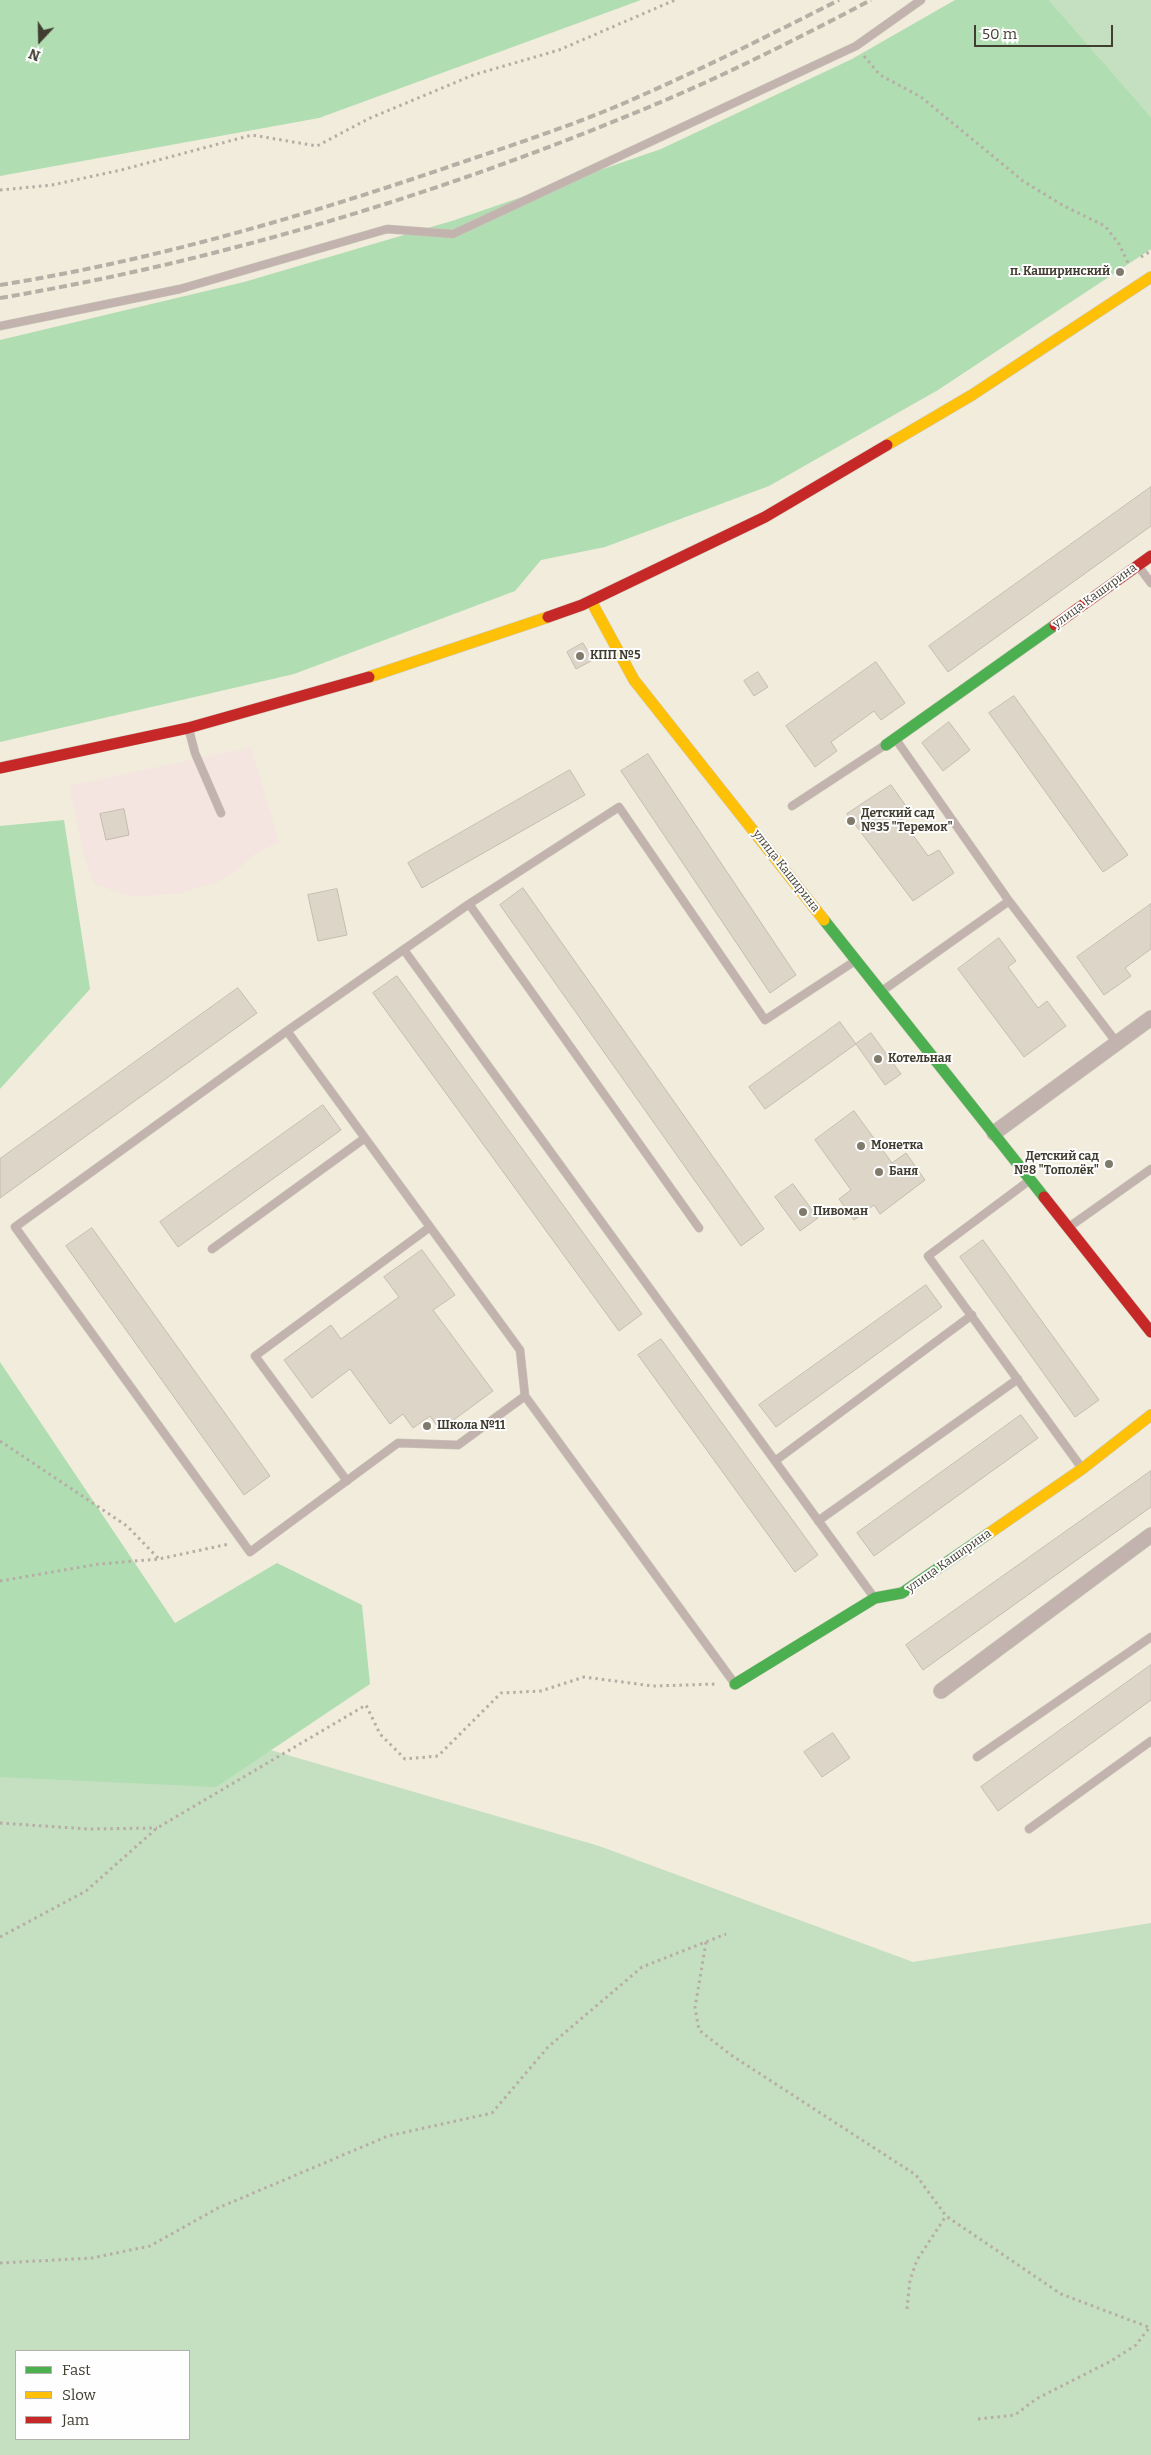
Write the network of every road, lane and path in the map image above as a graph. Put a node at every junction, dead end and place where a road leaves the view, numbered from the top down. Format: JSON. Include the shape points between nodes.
{"nodes":[{"id":1,"x":675,"y":0,"type":"edge"},
{"id":2,"x":921,"y":0,"type":"edge"},
{"id":3,"x":856,"y":46,"type":"junction"},
{"id":4,"x":0,"y":190,"type":"edge"},
{"id":5,"x":1129,"y":266,"type":"dead end"},
{"id":6,"x":1151,"y":277,"type":"edge"},
{"id":7,"x":0,"y":326,"type":"edge"},
{"id":8,"x":1151,"y":556,"type":"edge"},
{"id":9,"x":1138,"y":565,"type":"junction"},
{"id":10,"x":1151,"y":583,"type":"edge"},
{"id":11,"x":591,"y":601,"type":"junction"},
{"id":12,"x":188,"y":728,"type":"junction"},
{"id":13,"x":891,"y":742,"type":"junction"},
{"id":14,"x":0,"y":768,"type":"edge"},
{"id":15,"x":792,"y":806,"type":"dead end"},
{"id":16,"x":221,"y":814,"type":"dead end"},
{"id":17,"x":1009,"y":901,"type":"junction"},
{"id":18,"x":469,"y":904,"type":"junction"},
{"id":19,"x":404,"y":950,"type":"junction"},
{"id":20,"x":856,"y":960,"type":"junction"},
{"id":21,"x":880,"y":992,"type":"junction"},
{"id":22,"x":1151,"y":1018,"type":"edge"},
{"id":23,"x":286,"y":1031,"type":"junction"},
{"id":24,"x":1117,"y":1043,"type":"junction"},
{"id":25,"x":994,"y":1133,"type":"junction"},
{"id":26,"x":364,"y":1138,"type":"junction"},
{"id":27,"x":1151,"y":1169,"type":"edge"},
{"id":28,"x":1030,"y":1180,"type":"junction"},
{"id":29,"x":430,"y":1228,"type":"junction"},
{"id":30,"x":699,"y":1228,"type":"dead end"},
{"id":31,"x":1067,"y":1228,"type":"junction"},
{"id":32,"x":212,"y":1249,"type":"dead end"},
{"id":33,"x":972,"y":1315,"type":"junction"},
{"id":34,"x":1151,"y":1332,"type":"edge"},
{"id":35,"x":1018,"y":1379,"type":"junction"},
{"id":36,"x":525,"y":1396,"type":"junction"},
{"id":37,"x":1151,"y":1415,"type":"edge"},
{"id":38,"x":0,"y":1441,"type":"edge"},
{"id":39,"x":775,"y":1461,"type":"junction"},
{"id":40,"x":1082,"y":1468,"type":"junction"},
{"id":41,"x":347,"y":1481,"type":"junction"},
{"id":42,"x":818,"y":1521,"type":"junction"},
{"id":43,"x":1151,"y":1535,"type":"edge"},
{"id":44,"x":242,"y":1541,"type":"junction"},
{"id":45,"x":159,"y":1559,"type":"junction"},
{"id":46,"x":0,"y":1581,"type":"edge"},
{"id":47,"x":875,"y":1598,"type":"junction"},
{"id":48,"x":1151,"y":1637,"type":"edge"},
{"id":49,"x":735,"y":1684,"type":"junction"},
{"id":50,"x":942,"y":1691,"type":"dead end"},
{"id":51,"x":1151,"y":1741,"type":"edge"},
{"id":52,"x":977,"y":1757,"type":"dead end"},
{"id":53,"x":0,"y":1824,"type":"edge"},
{"id":54,"x":158,"y":1828,"type":"junction"},
{"id":55,"x":1028,"y":1829,"type":"dead end"},
{"id":56,"x":726,"y":1934,"type":"dead end"},
{"id":57,"x":0,"y":1937,"type":"edge"},
{"id":58,"x":706,"y":1942,"type":"junction"},
{"id":59,"x":946,"y":2216,"type":"junction"},
{"id":60,"x":0,"y":2263,"type":"edge"},
{"id":61,"x":907,"y":2309,"type":"dead end"},
{"id":62,"x":1150,"y":2328,"type":"edge"},
{"id":63,"x":978,"y":2420,"type":"dead end"}],
"edges":[{"from":1,"to":4,"type":"path","via":[[559,50],[473,75],[368,119],[317,146],[252,135],[121,170],[52,185]]},
{"from":2,"to":3,"type":"lane"},
{"from":3,"to":5,"type":"path","via":[[880,75],[921,97],[1023,181],[1105,226],[1119,244]]},
{"from":3,"to":7,"type":"lane","via":[[453,234],[387,229],[180,289]]},
{"from":6,"to":11,"type":"street","via":[[972,395],[765,516]]},
{"from":8,"to":9,"type":"street","name":"улица Каширина"},
{"from":9,"to":10,"type":"lane"},
{"from":9,"to":13,"type":"street","name":"улица Каширина"},
{"from":11,"to":12,"type":"street","via":[[391,671]]},
{"from":11,"to":20,"type":"street","name":"улица Каширина","via":[[634,680]]},
{"from":12,"to":14,"type":"street"},
{"from":12,"to":16,"type":"lane"},
{"from":13,"to":15,"type":"lane","name":"улица Каширина"},
{"from":13,"to":17,"type":"lane"},
{"from":17,"to":21,"type":"lane"},
{"from":17,"to":24,"type":"lane"},
{"from":18,"to":19,"type":"lane"},
{"from":18,"to":20,"type":"lane","via":[[619,807],[765,1020]]},
{"from":18,"to":30,"type":"lane"},
{"from":19,"to":23,"type":"lane"},
{"from":19,"to":39,"type":"lane"},
{"from":20,"to":21,"type":"street","name":"улица Каширина"},
{"from":21,"to":25,"type":"street","name":"улица Каширина"},
{"from":22,"to":24,"type":"street"},
{"from":23,"to":26,"type":"lane"},
{"from":23,"to":44,"type":"lane","via":[[15,1227]]},
{"from":24,"to":25,"type":"street"},
{"from":25,"to":28,"type":"street","name":"улица Каширина"},
{"from":26,"to":29,"type":"lane"},
{"from":26,"to":32,"type":"lane"},
{"from":27,"to":31,"type":"lane"},
{"from":28,"to":31,"type":"street","name":"улица Каширина"},
{"from":28,"to":33,"type":"lane","via":[[928,1256]]},
{"from":29,"to":36,"type":"lane","via":[[520,1350]]},
{"from":29,"to":41,"type":"lane","via":[[255,1356]]},
{"from":31,"to":34,"type":"street","name":"улица Каширина"},
{"from":33,"to":35,"type":"lane"},
{"from":33,"to":39,"type":"lane"},
{"from":35,"to":40,"type":"lane"},
{"from":35,"to":42,"type":"lane"},
{"from":36,"to":41,"type":"lane","via":[[458,1445],[398,1443]]},
{"from":36,"to":49,"type":"lane"},
{"from":37,"to":40,"type":"street","name":"улица Каширина"},
{"from":38,"to":45,"type":"path","via":[[127,1526]]},
{"from":39,"to":42,"type":"lane"},
{"from":40,"to":47,"type":"street","name":"улица Каширина","via":[[902,1593]]},
{"from":41,"to":44,"type":"lane","via":[[250,1552]]},
{"from":42,"to":47,"type":"lane"},
{"from":43,"to":50,"type":"street"},
{"from":44,"to":45,"type":"path"},
{"from":45,"to":46,"type":"path","via":[[99,1564]]},
{"from":47,"to":49,"type":"street","name":"улица Каширина"},
{"from":48,"to":52,"type":"lane"},
{"from":49,"to":54,"type":"path","via":[[653,1686],[584,1677],[541,1691],[501,1693],[438,1756],[405,1759],[380,1734],[366,1705]]},
{"from":51,"to":55,"type":"lane"},
{"from":53,"to":54,"type":"path","via":[[88,1829]]},
{"from":54,"to":57,"type":"path","via":[[86,1891]]},
{"from":56,"to":58,"type":"path"},
{"from":58,"to":59,"type":"path","via":[[695,2008],[700,2030],[732,2056],[916,2175]]},
{"from":58,"to":60,"type":"path","via":[[642,1967],[548,2047],[492,2113],[388,2136],[218,2208],[150,2246],[92,2258]]},
{"from":59,"to":61,"type":"path","via":[[917,2260],[910,2280]]},
{"from":59,"to":62,"type":"path","via":[[1061,2294]]},
{"from":62,"to":63,"type":"path","via":[[1136,2345],[1036,2398],[1015,2415]]}]}
